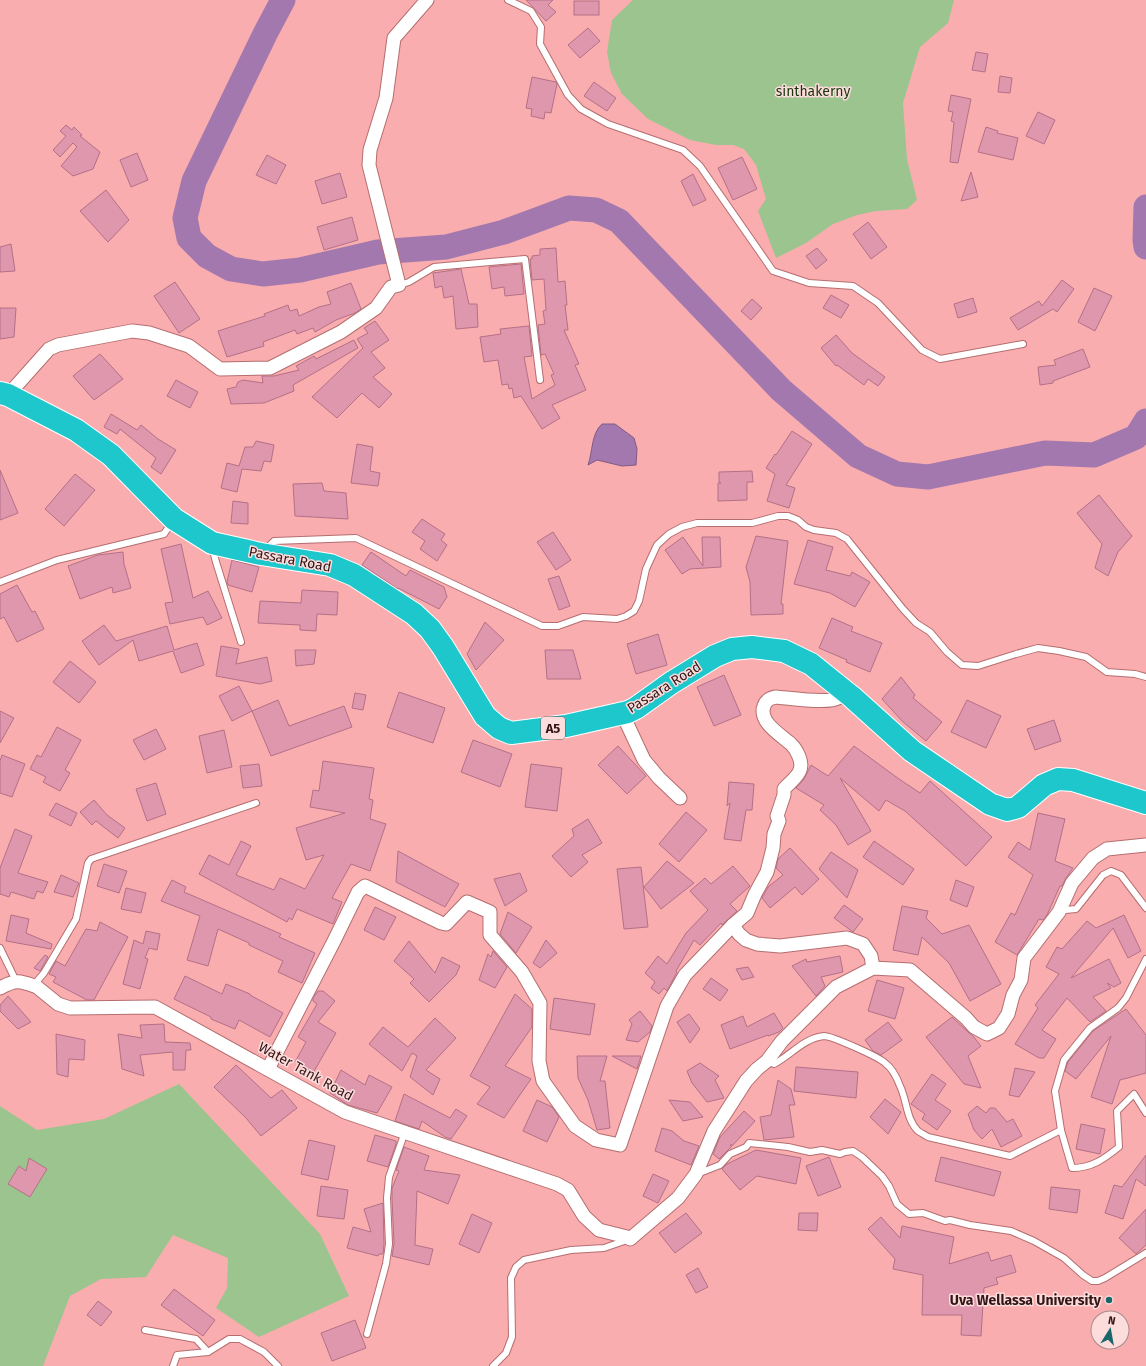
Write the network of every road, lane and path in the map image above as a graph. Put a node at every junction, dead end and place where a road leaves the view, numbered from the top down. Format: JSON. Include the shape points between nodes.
{"nodes":[{"id":1,"x":427,"y":0,"type":"edge"},
{"id":2,"x":508,"y":0,"type":"edge"},
{"id":3,"x":399,"y":285,"type":"junction"},
{"id":4,"x":1023,"y":344,"type":"dead end"},
{"id":5,"x":540,"y":380,"type":"dead end"},
{"id":6,"x":4,"y":394,"type":"edge"},
{"id":7,"x":174,"y":519,"type":"junction"},
{"id":8,"x":212,"y":543,"type":"junction"},
{"id":9,"x":261,"y":554,"type":"junction"},
{"id":10,"x":0,"y":582,"type":"edge"},
{"id":11,"x":241,"y":642,"type":"dead end"},
{"id":12,"x":1146,"y":677,"type":"edge"},
{"id":13,"x":843,"y":690,"type":"junction"},
{"id":14,"x":622,"y":713,"type":"junction"},
{"id":15,"x":680,"y":798,"type":"dead end"},
{"id":16,"x":256,"y":803,"type":"dead end"},
{"id":17,"x":1146,"y":803,"type":"edge"},
{"id":18,"x":1146,"y":845,"type":"edge"},
{"id":19,"x":1146,"y":908,"type":"edge"},
{"id":20,"x":1059,"y":912,"type":"junction"},
{"id":21,"x":733,"y":925,"type":"junction"},
{"id":22,"x":0,"y":948,"type":"edge"},
{"id":23,"x":1146,"y":959,"type":"edge"},
{"id":24,"x":873,"y":968,"type":"junction"},
{"id":25,"x":16,"y":981,"type":"junction"},
{"id":26,"x":33,"y":986,"type":"junction"},
{"id":27,"x":0,"y":988,"type":"edge"},
{"id":28,"x":767,"y":1061,"type":"junction"},
{"id":29,"x":268,"y":1069,"type":"junction"},
{"id":30,"x":1146,"y":1113,"type":"edge"},
{"id":31,"x":1061,"y":1130,"type":"junction"},
{"id":32,"x":405,"y":1132,"type":"junction"},
{"id":33,"x":696,"y":1174,"type":"junction"},
{"id":34,"x":631,"y":1238,"type":"junction"},
{"id":35,"x":1146,"y":1253,"type":"edge"},
{"id":36,"x":145,"y":1330,"type":"dead end"},
{"id":37,"x":367,"y":1334,"type":"dead end"},
{"id":38,"x":208,"y":1352,"type":"junction"},
{"id":39,"x":173,"y":1366,"type":"edge"},
{"id":40,"x":278,"y":1366,"type":"edge"},
{"id":41,"x":493,"y":1366,"type":"edge"}],
"edges":[{"from":1,"to":3,"type":"street","via":[[394,38],[386,98],[370,150],[369,165]]},
{"from":2,"to":4,"type":"lane","via":[[531,11],[541,27],[540,44],[568,95],[581,109],[608,124],[683,150],[700,166],[773,271],[809,283],[853,286],[878,303],[922,350],[940,359]]},
{"from":3,"to":5,"type":"lane","via":[[434,267],[525,259]]},
{"from":3,"to":6,"type":"street","via":[[391,287],[376,308],[340,332],[270,368],[220,369],[189,346],[149,333],[132,331],[58,345],[49,349]]},
{"from":6,"to":7,"type":"highway","name":"Passara Road","number":"A5","via":[[76,430],[111,455]]},
{"from":7,"to":8,"type":"highway","name":"Passara Road","number":"A5"},
{"from":7,"to":10,"type":"lane","via":[[164,534],[57,560]]},
{"from":8,"to":9,"type":"highway","name":"Passara Road","number":"A5"},
{"from":8,"to":11,"type":"lane"},
{"from":9,"to":12,"type":"lane","via":[[274,541],[356,538],[542,626],[558,626],[584,617],[617,620],[634,610],[646,569],[657,545],[682,526],[697,523],[752,523],[788,516],[806,527],[836,533],[847,539],[903,609],[962,665],[978,666],[1038,648],[1086,657],[1107,672]]},
{"from":9,"to":14,"type":"highway","name":"Passara Road","number":"A5","via":[[330,565],[354,575],[414,614],[430,629],[485,716],[499,728],[511,733],[566,726]]},
{"from":13,"to":14,"type":"highway","name":"Passara Road","number":"A5","via":[[811,664],[784,651],[752,647],[732,649],[715,656],[671,683],[636,708]]},
{"from":13,"to":17,"type":"highway","name":"Passara Road","number":"A5","via":[[912,751],[990,804],[1008,810],[1018,807],[1044,785],[1058,779],[1073,780]]},
{"from":13,"to":21,"type":"street","via":[[837,699],[771,698],[766,701],[763,714],[766,721],[792,745],[800,760],[800,769],[784,789],[767,872],[747,913]]},
{"from":14,"to":15,"type":"street","via":[[644,760]]},
{"from":16,"to":26,"type":"lane","via":[[90,859],[76,919],[44,973]]},
{"from":18,"to":20,"type":"street","via":[[1107,849],[1093,858],[1072,883]]},
{"from":19,"to":20,"type":"lane","via":[[1121,875],[1111,871],[1103,875],[1076,909]]},
{"from":20,"to":24,"type":"street","via":[[1024,958],[1022,980],[1013,995],[1008,1014],[999,1028],[987,1034],[974,1027],[910,970]]},
{"from":21,"to":24,"type":"street","via":[[738,934],[757,944],[780,946],[847,938],[864,944],[871,956]]},
{"from":21,"to":29,"type":"street","via":[[685,975],[667,1006],[620,1145],[596,1140],[575,1126],[543,1081],[539,1061],[540,1003],[522,972],[490,936],[490,912],[467,902],[446,924],[365,886],[358,892]]},
{"from":22,"to":25,"type":"lane"},
{"from":23,"to":31,"type":"lane","via":[[1118,1008],[1090,1028],[1064,1060],[1055,1091]]},
{"from":24,"to":28,"type":"street","via":[[836,987],[782,1040]]},
{"from":25,"to":26,"type":"street","name":"Water Tank Road"},
{"from":25,"to":27,"type":"street"},
{"from":26,"to":29,"type":"street","name":"Water Tank Road","via":[[58,1004],[70,1008],[155,1007]]},
{"from":28,"to":31,"type":"lane","via":[[774,1064],[807,1041],[825,1036],[860,1049],[886,1063],[901,1086],[912,1122],[918,1131],[928,1137],[1010,1156]]},
{"from":28,"to":33,"type":"street","via":[[746,1081],[714,1131]]},
{"from":29,"to":32,"type":"street","name":"Water Tank Road","via":[[345,1112]]},
{"from":30,"to":31,"type":"lane","via":[[1134,1094],[1117,1111],[1119,1147],[1103,1160],[1083,1168],[1072,1168]]},
{"from":32,"to":34,"type":"street","name":"Water Tank Road","via":[[557,1184],[568,1190],[584,1216],[599,1230]]},
{"from":32,"to":37,"type":"lane","via":[[389,1177],[389,1244]]},
{"from":33,"to":34,"type":"street","via":[[678,1198]]},
{"from":33,"to":35,"type":"lane","via":[[720,1165],[730,1154],[749,1143],[810,1152],[822,1150],[840,1154],[854,1151],[882,1176],[897,1204],[909,1214],[924,1213],[945,1221],[1012,1231],[1064,1258],[1092,1281],[1105,1278]]},
{"from":34,"to":41,"type":"lane","via":[[604,1248],[571,1250],[524,1260],[516,1267],[511,1278],[512,1337],[506,1353]]},
{"from":36,"to":38,"type":"lane","via":[[196,1340]]},
{"from":38,"to":39,"type":"lane","via":[[176,1355]]},
{"from":38,"to":40,"type":"lane","via":[[229,1338],[240,1339],[264,1352]]}]}
